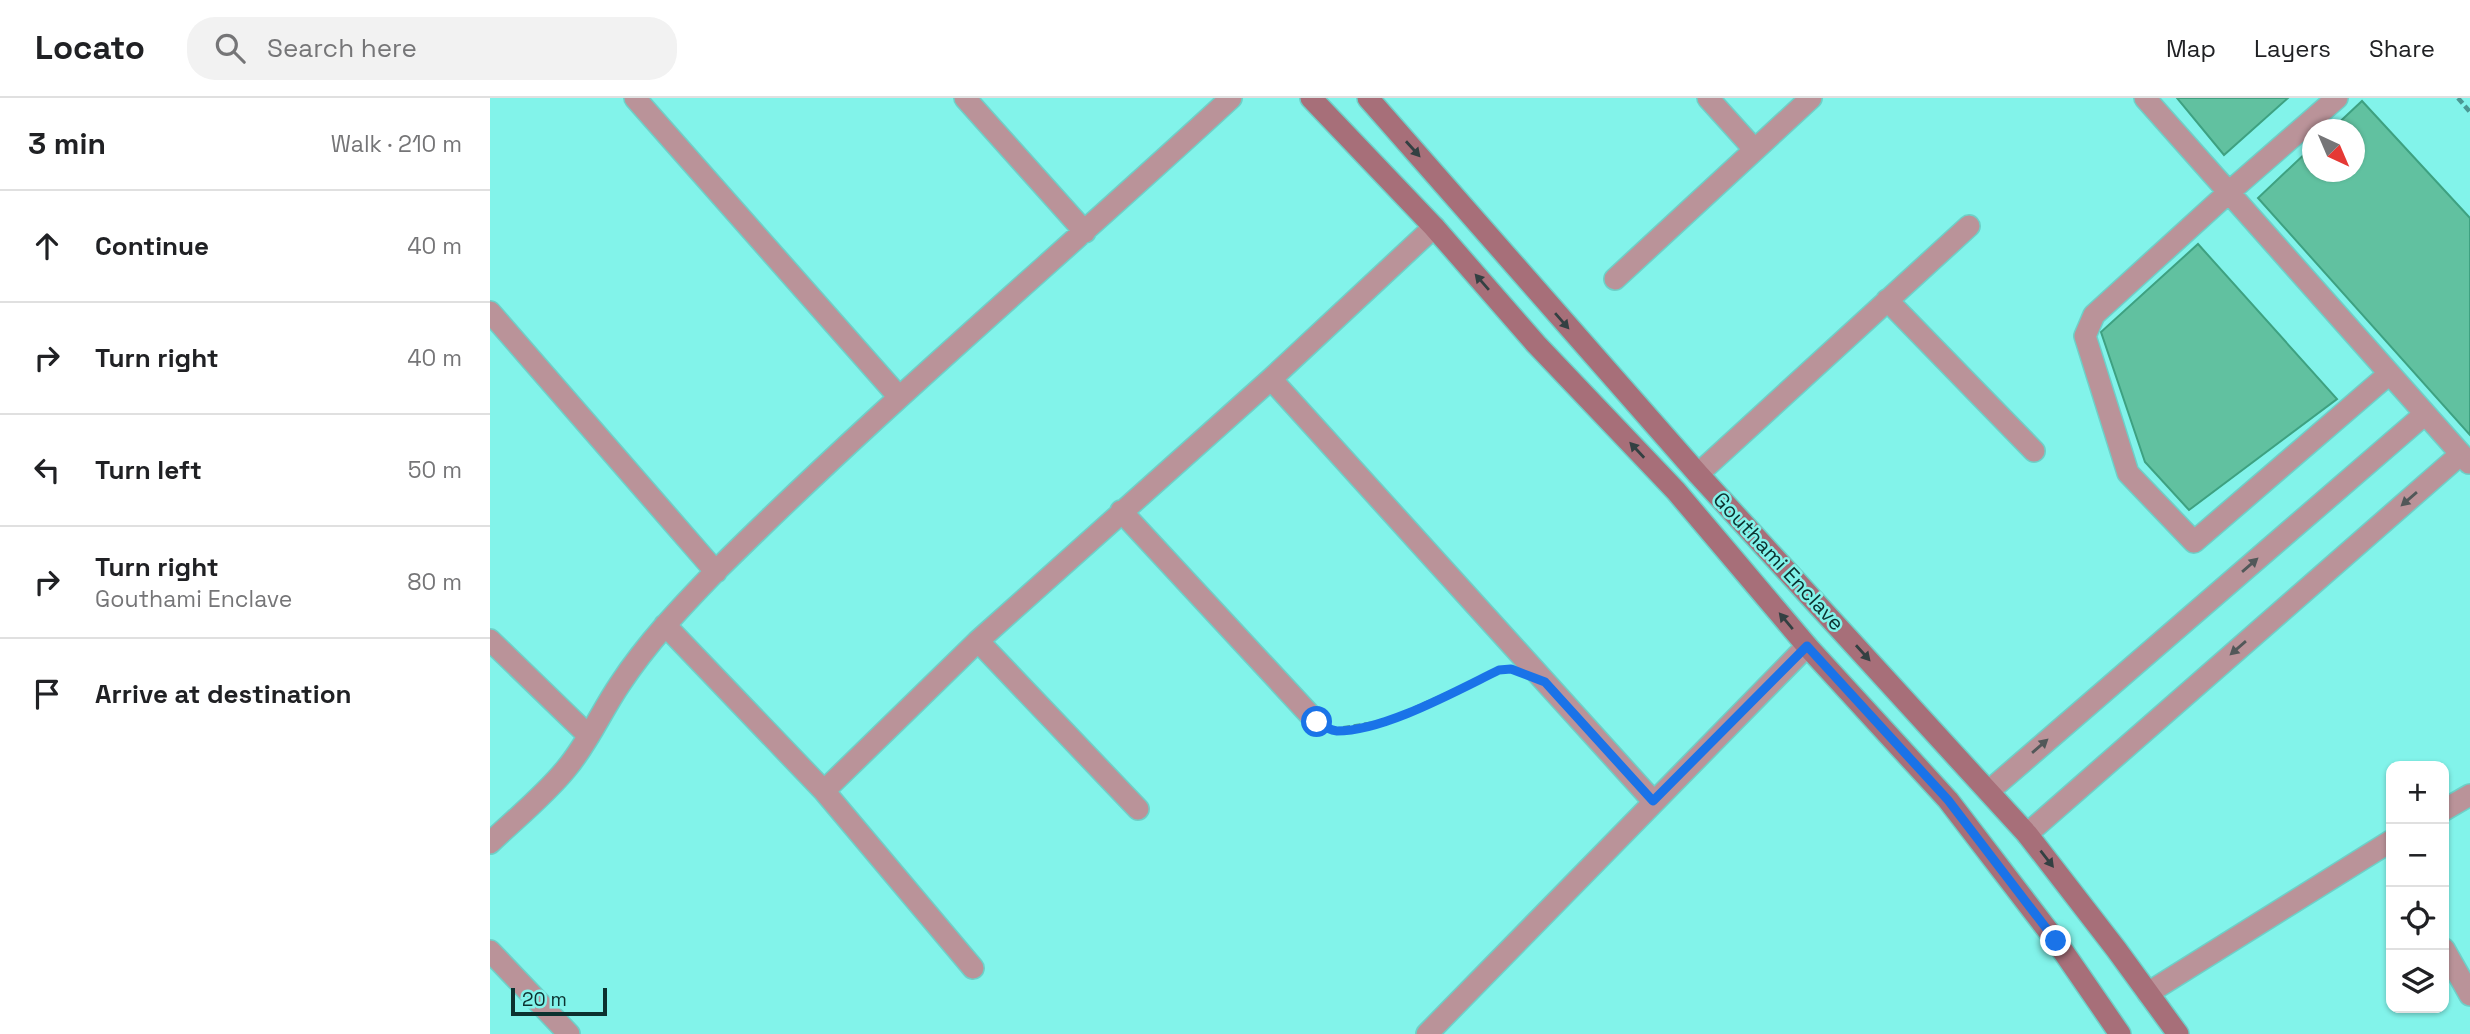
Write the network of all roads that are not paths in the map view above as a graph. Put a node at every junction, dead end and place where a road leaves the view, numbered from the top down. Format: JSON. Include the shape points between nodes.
{"nodes":[{"id":1,"x":635,"y":98,"type":"edge"},
{"id":2,"x":965,"y":98,"type":"edge"},
{"id":3,"x":1231,"y":98,"type":"edge"},
{"id":4,"x":1311,"y":98,"type":"edge"},
{"id":5,"x":1367,"y":98,"type":"edge"},
{"id":6,"x":1708,"y":98,"type":"edge"},
{"id":7,"x":1811,"y":98,"type":"edge"},
{"id":8,"x":2145,"y":98,"type":"edge"},
{"id":9,"x":2337,"y":98,"type":"edge"},
{"id":10,"x":1754,"y":149,"type":"junction"},
{"id":11,"x":2228,"y":193,"type":"junction"},
{"id":12,"x":1969,"y":226,"type":"dead end"},
{"id":13,"x":1434,"y":227,"type":"junction"},
{"id":14,"x":1085,"y":232,"type":"junction"},
{"id":15,"x":1615,"y":279,"type":"dead end"},
{"id":16,"x":1887,"y":300,"type":"junction"},
{"id":17,"x":490,"y":312,"type":"edge"},
{"id":18,"x":2389,"y":374,"type":"junction"},
{"id":19,"x":1270,"y":379,"type":"junction"},
{"id":20,"x":899,"y":397,"type":"junction"},
{"id":21,"x":2425,"y":414,"type":"junction"},
{"id":22,"x":2034,"y":451,"type":"dead end"},
{"id":23,"x":2465,"y":459,"type":"edge"},
{"id":24,"x":1698,"y":474,"type":"junction"},
{"id":25,"x":1121,"y":511,"type":"junction"},
{"id":26,"x":716,"y":572,"type":"junction"},
{"id":27,"x":665,"y":625,"type":"junction"},
{"id":28,"x":490,"y":640,"type":"edge"},
{"id":29,"x":978,"y":641,"type":"junction"},
{"id":30,"x":1807,"y":646,"type":"junction"},
{"id":31,"x":1311,"y":716,"type":"road end"},
{"id":32,"x":589,"y":736,"type":"junction"},
{"id":33,"x":824,"y":791,"type":"junction"},
{"id":34,"x":1989,"y":791,"type":"junction"},
{"id":35,"x":2470,"y":795,"type":"edge"},
{"id":36,"x":1653,"y":801,"type":"junction"},
{"id":37,"x":2449,"y":807,"type":"edge"},
{"id":38,"x":1138,"y":809,"type":"dead end"},
{"id":39,"x":2027,"y":834,"type":"junction"},
{"id":40,"x":490,"y":843,"type":"edge"},
{"id":41,"x":2386,"y":850,"type":"edge"},
{"id":42,"x":2445,"y":950,"type":"edge"},
{"id":43,"x":490,"y":951,"type":"edge"},
{"id":44,"x":973,"y":968,"type":"dead end"},
{"id":45,"x":2148,"y":993,"type":"junction"},
{"id":46,"x":2470,"y":995,"type":"edge"},
{"id":47,"x":569,"y":1034,"type":"edge"},
{"id":48,"x":1427,"y":1034,"type":"edge"},
{"id":49,"x":2120,"y":1034,"type":"edge"},
{"id":50,"x":2178,"y":1034,"type":"edge"}],
"edges":[{"from":1,"to":20,"type":"street"},
{"from":2,"to":14,"type":"street"},
{"from":3,"to":14,"type":"street"},
{"from":4,"to":13,"type":"street","name":"Gouthami Enclave"},
{"from":5,"to":24,"type":"street","name":"Gouthami Enclave","one_way":true},
{"from":6,"to":10,"type":"street"},
{"from":7,"to":10,"type":"street"},
{"from":8,"to":11,"type":"street"},
{"from":9,"to":11,"type":"street"},
{"from":10,"to":15,"type":"street"},
{"from":11,"to":18,"type":"street"},
{"from":11,"to":18,"type":"street","via":[[2094,315],[2085,336],[2128,473],[2193,542]]},
{"from":12,"to":16,"type":"street"},
{"from":13,"to":19,"type":"street"},
{"from":30,"to":13,"type":"street","name":"Gouthami Enclave","one_way":true,"via":[[1675,491],[1536,344]]},
{"from":14,"to":20,"type":"street"},
{"from":16,"to":22,"type":"street"},
{"from":16,"to":24,"type":"street"},
{"from":17,"to":26,"type":"street"},
{"from":18,"to":21,"type":"street"},
{"from":19,"to":25,"type":"street"},
{"from":19,"to":36,"type":"street"},
{"from":20,"to":26,"type":"street"},
{"from":21,"to":23,"type":"street"},
{"from":34,"to":21,"type":"street","one_way":true},
{"from":23,"to":39,"type":"street","one_way":true},
{"from":24,"to":34,"type":"street","name":"Gouthami Enclave","one_way":true},
{"from":25,"to":29,"type":"street"},
{"from":25,"to":31,"type":"street"},
{"from":26,"to":27,"type":"street"},
{"from":27,"to":32,"type":"street","via":[[620,684]]},
{"from":27,"to":33,"type":"street"},
{"from":28,"to":32,"type":"street"},
{"from":29,"to":33,"type":"street"},
{"from":29,"to":38,"type":"street"},
{"from":30,"to":36,"type":"street"},
{"from":30,"to":49,"type":"street","name":"Gouthami Enclave","via":[[1948,800],[2056,941]]},
{"from":32,"to":40,"type":"street","via":[[566,769]]},
{"from":33,"to":44,"type":"street"},
{"from":34,"to":39,"type":"street","name":"Gouthami Enclave"},
{"from":35,"to":37,"type":"street"},
{"from":36,"to":48,"type":"street"},
{"from":39,"to":45,"type":"street","name":"Gouthami Enclave","one_way":true},
{"from":41,"to":45,"type":"street"},
{"from":42,"to":46,"type":"street"},
{"from":43,"to":47,"type":"street"},
{"from":45,"to":50,"type":"street","name":"Gouthami Enclave"}]}
